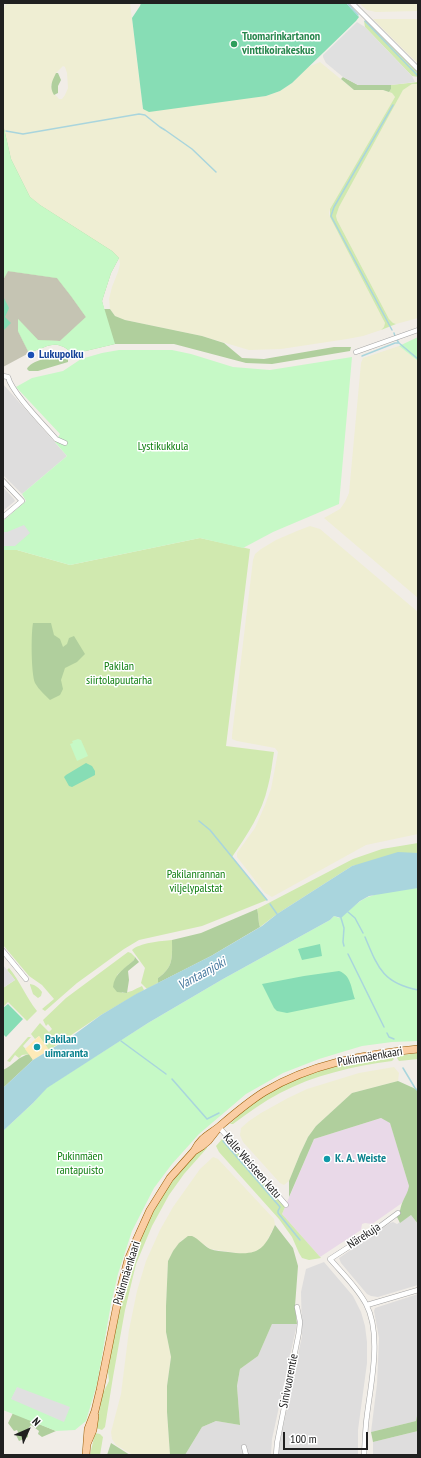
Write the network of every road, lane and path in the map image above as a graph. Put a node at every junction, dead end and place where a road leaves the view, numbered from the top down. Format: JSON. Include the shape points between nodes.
{"nodes":[{"id":1,"x":352,"y":3,"type":"edge"},
{"id":2,"x":418,"y":69,"type":"edge"},
{"id":3,"x":418,"y":330,"type":"edge"},
{"id":4,"x":356,"y":352,"type":"dead end"},
{"id":5,"x":3,"y":376,"type":"edge"},
{"id":6,"x":65,"y":443,"type":"dead end"},
{"id":7,"x":3,"y":481,"type":"edge"},
{"id":8,"x":3,"y":517,"type":"edge"},
{"id":9,"x":3,"y":951,"type":"edge"},
{"id":10,"x":26,"y":979,"type":"dead end"},
{"id":11,"x":418,"y":1049,"type":"edge"},
{"id":12,"x":219,"y":1127,"type":"junction"},
{"id":13,"x":286,"y":1205,"type":"dead end"},
{"id":14,"x":398,"y":1213,"type":"dead end"},
{"id":15,"x":418,"y":1290,"type":"edge"},
{"id":16,"x":367,"y":1305,"type":"junction"},
{"id":17,"x":297,"y":1307,"type":"dead end"},
{"id":18,"x":244,"y":1447,"type":"dead end"},
{"id":19,"x":86,"y":1455,"type":"edge"},
{"id":20,"x":246,"y":1455,"type":"edge"},
{"id":21,"x":276,"y":1455,"type":"edge"},
{"id":22,"x":364,"y":1455,"type":"edge"}],
"edges":[{"from":1,"to":2,"type":"street"},
{"from":3,"to":4,"type":"street"},
{"from":5,"to":6,"type":"street","via":[[8,378],[16,393],[56,439]]},
{"from":7,"to":8,"type":"street","via":[[22,500]]},
{"from":9,"to":10,"type":"street"},
{"from":11,"to":12,"type":"main road","name":"Pukinmäenkaari","via":[[354,1058],[303,1074],[264,1092]]},
{"from":12,"to":13,"type":"street","name":"Kalle Weisteen katu"},
{"from":12,"to":19,"type":"main road","name":"Pukinmäenkaari","via":[[198,1143],[170,1178],[143,1224],[119,1295],[95,1412],[86,1436]]},
{"from":14,"to":16,"type":"street","name":"Närekuja","via":[[330,1259]]},
{"from":15,"to":16,"type":"street"},
{"from":16,"to":22,"type":"street","via":[[373,1328],[374,1348]]},
{"from":17,"to":21,"type":"street","name":"Sinivuorentie","via":[[299,1332]]},
{"from":18,"to":20,"type":"street"}]}
